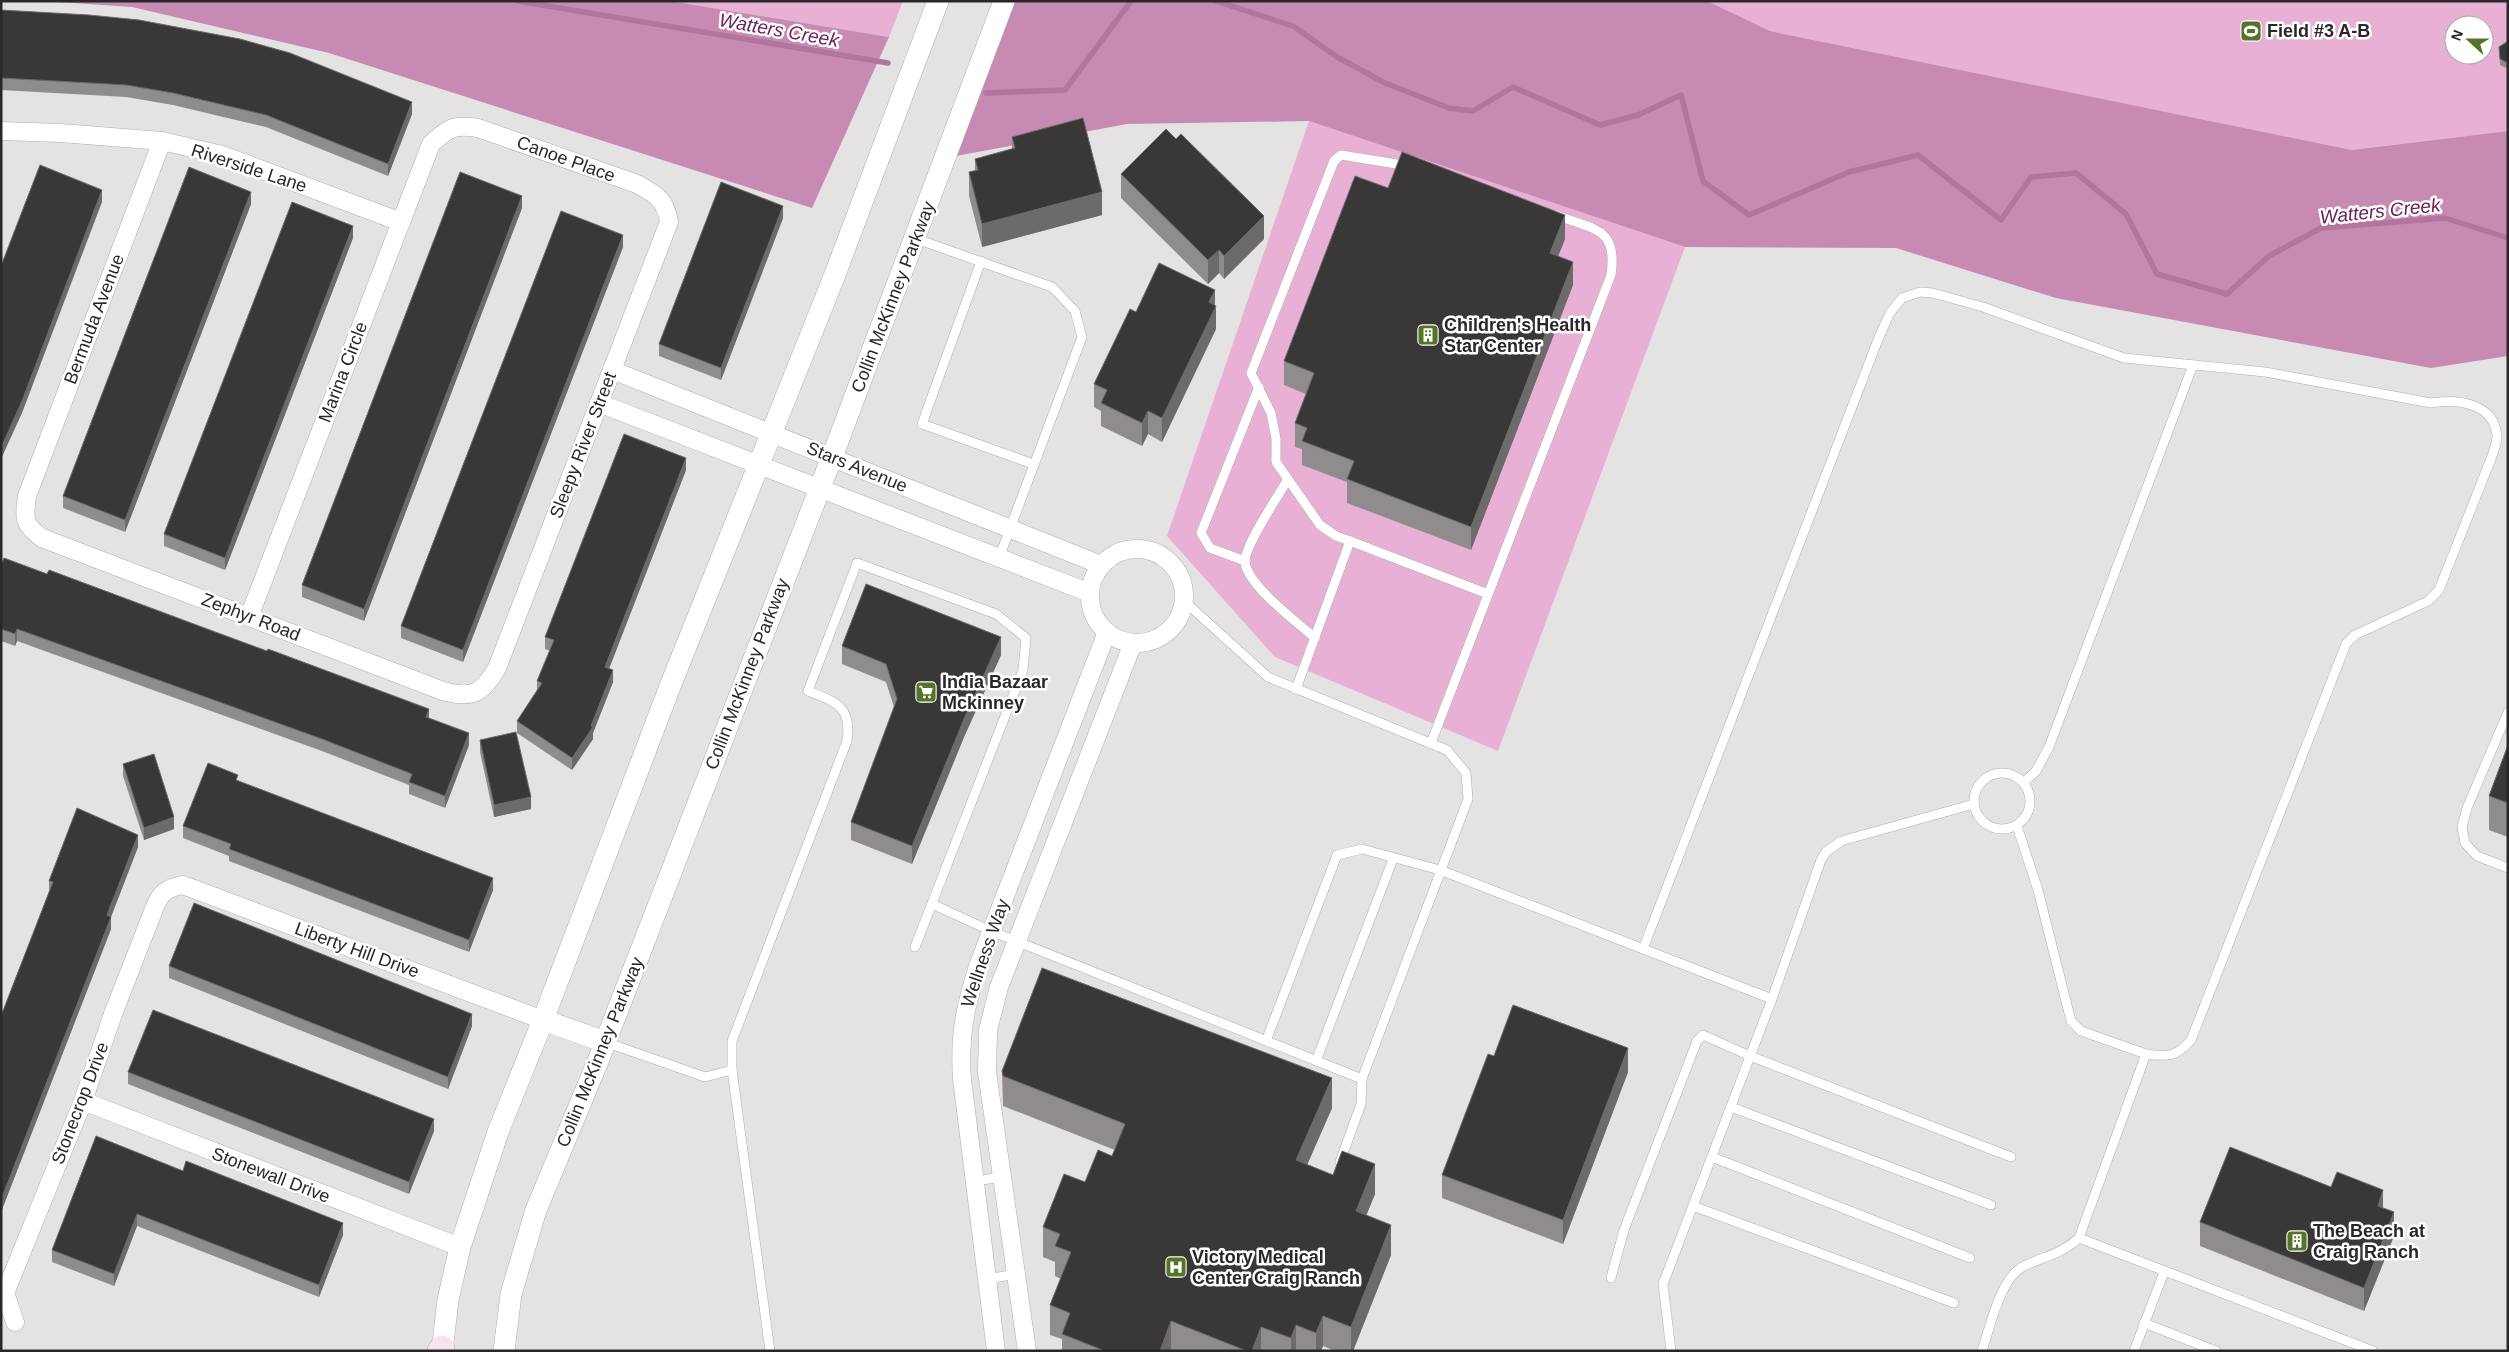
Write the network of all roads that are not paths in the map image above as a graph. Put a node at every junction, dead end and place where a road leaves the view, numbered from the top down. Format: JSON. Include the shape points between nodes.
{"nodes":[{"id":1,"x":938,"y":1,"type":"edge"},
{"id":2,"x":1004,"y":1,"type":"edge"},
{"id":3,"x":1,"y":131,"type":"edge"},
{"id":4,"x":445,"y":131,"type":"joint"},
{"id":5,"x":162,"y":142,"type":"junction"},
{"id":6,"x":1415,"y":167,"type":"edge"},
{"id":7,"x":1551,"y":212,"type":"edge"},
{"id":8,"x":401,"y":222,"type":"junction"},
{"id":9,"x":670,"y":222,"type":"joint"},
{"id":10,"x":914,"y":238,"type":"junction"},
{"id":11,"x":980,"y":261,"type":"junction"},
{"id":12,"x":2193,"y":365,"type":"junction"},
{"id":13,"x":612,"y":370,"type":"junction"},
{"id":14,"x":1259,"y":387,"type":"junction"},
{"id":15,"x":600,"y":402,"type":"junction"},
{"id":16,"x":773,"y":433,"type":"junction"},
{"id":17,"x":832,"y":457,"type":"junction"},
{"id":18,"x":761,"y":464,"type":"junction"},
{"id":19,"x":1033,"y":464,"type":"junction"},
{"id":20,"x":1288,"y":479,"type":"junction"},
{"id":21,"x":820,"y":488,"type":"junction"},
{"id":22,"x":27,"y":496,"type":"joint"},
{"id":23,"x":1010,"y":528,"type":"junction"},
{"id":24,"x":1350,"y":542,"type":"junction"},
{"id":25,"x":999,"y":558,"type":"junction"},
{"id":26,"x":1245,"y":561,"type":"junction"},
{"id":27,"x":1102,"y":565,"type":"junction"},
{"id":28,"x":1090,"y":593,"type":"junction"},
{"id":29,"x":1488,"y":594,"type":"junction"},
{"id":30,"x":1183,"y":600,"type":"junction"},
{"id":31,"x":249,"y":617,"type":"junction"},
{"id":32,"x":1107,"y":632,"type":"junction"},
{"id":33,"x":1315,"y":638,"type":"junction"},
{"id":34,"x":1132,"y":643,"type":"junction"},
{"id":35,"x":497,"y":668,"type":"joint"},
{"id":36,"x":1296,"y":689,"type":"junction"},
{"id":37,"x":2508,"y":712,"type":"edge"},
{"id":38,"x":1430,"y":743,"type":"junction"},
{"id":39,"x":2024,"y":782,"type":"junction"},
{"id":40,"x":1974,"y":804,"type":"junction"},
{"id":41,"x":2018,"y":826,"type":"junction"},
{"id":42,"x":1393,"y":859,"type":"junction"},
{"id":43,"x":2508,"y":868,"type":"edge"},
{"id":44,"x":1440,"y":870,"type":"junction"},
{"id":45,"x":169,"y":888,"type":"joint"},
{"id":46,"x":932,"y":904,"type":"junction"},
{"id":47,"x":992,"y":931,"type":"junction"},
{"id":48,"x":1017,"y":941,"type":"junction"},
{"id":49,"x":915,"y":947,"type":"dead end"},
{"id":50,"x":1643,"y":949,"type":"junction"},
{"id":51,"x":1772,"y":999,"type":"junction"},
{"id":52,"x":543,"y":1020,"type":"junction"},
{"id":53,"x":1266,"y":1040,"type":"junction"},
{"id":54,"x":605,"y":1042,"type":"junction"},
{"id":55,"x":2146,"y":1054,"type":"junction"},
{"id":56,"x":1750,"y":1056,"type":"junction"},
{"id":57,"x":1316,"y":1061,"type":"junction"},
{"id":58,"x":732,"y":1070,"type":"junction"},
{"id":59,"x":1362,"y":1079,"type":"junction"},
{"id":60,"x":83,"y":1101,"type":"junction"},
{"id":61,"x":1731,"y":1107,"type":"junction"},
{"id":62,"x":1712,"y":1157,"type":"junction"},
{"id":63,"x":2011,"y":1157,"type":"dead end"},
{"id":64,"x":1336,"y":1173,"type":"edge"},
{"id":65,"x":1002,"y":1177,"type":"junction"},
{"id":66,"x":975,"y":1181,"type":"junction"},
{"id":67,"x":1991,"y":1205,"type":"dead end"},
{"id":68,"x":1693,"y":1206,"type":"junction"},
{"id":69,"x":2079,"y":1238,"type":"junction"},
{"id":70,"x":460,"y":1247,"type":"junction"},
{"id":71,"x":1970,"y":1258,"type":"dead end"},
{"id":72,"x":2164,"y":1272,"type":"junction"},
{"id":73,"x":1016,"y":1274,"type":"junction"},
{"id":74,"x":987,"y":1278,"type":"junction"},
{"id":75,"x":1611,"y":1278,"type":"dead end"},
{"id":76,"x":1954,"y":1303,"type":"dead end"},
{"id":77,"x":15,"y":1322,"type":"dead end"},
{"id":78,"x":2144,"y":1323,"type":"junction"},
{"id":79,"x":441,"y":1350,"type":"edge"},
{"id":80,"x":504,"y":1351,"type":"edge"},
{"id":81,"x":770,"y":1351,"type":"edge"},
{"id":82,"x":996,"y":1351,"type":"edge"},
{"id":83,"x":1027,"y":1351,"type":"edge"},
{"id":84,"x":1671,"y":1351,"type":"edge"},
{"id":85,"x":1982,"y":1351,"type":"edge"},
{"id":86,"x":2134,"y":1351,"type":"edge"},
{"id":87,"x":2216,"y":1351,"type":"edge"},
{"id":88,"x":2373,"y":1351,"type":"edge"}],
"edges":[{"from":1,"to":16,"type":"street"},
{"from":2,"to":10,"type":"street","name":"Collin McKinney Parkway"},
{"from":3,"to":5,"type":"street","name":"Riverside Lane"},
{"from":4,"to":8,"type":"street","name":"Marina Circle","via":[[431,144]]},
{"from":4,"to":9,"type":"street","name":"Canoe Place","via":[[460,125],[478,128],[637,184],[656,194],[666,207]]},
{"from":5,"to":8,"type":"street","name":"Riverside Lane","via":[[222,155]]},
{"from":5,"to":22,"type":"street","name":"Bermuda Avenue"},
{"from":6,"to":14,"type":"lane","via":[[1341,155],[1334,161],[1251,373]]},
{"from":7,"to":29,"type":"lane","via":[[1603,234],[1611,242],[1614,256],[1611,275]]},
{"from":8,"to":31,"type":"street","name":"Marina Circle"},
{"from":9,"to":13,"type":"street","name":"Sleepy River Street"},
{"from":10,"to":11,"type":"lane"},
{"from":10,"to":17,"type":"street","name":"Collin McKinney Parkway"},
{"from":11,"to":19,"type":"lane","via":[[1052,287],[1075,311],[1082,337]]},
{"from":11,"to":19,"type":"lane","via":[[922,424]]},
{"from":12,"to":39,"type":"lane","via":[[2049,747],[2036,771]]},
{"from":12,"to":50,"type":"lane","via":[[2124,358],[1983,307],[1933,294],[1920,292],[1902,298],[1890,313],[1879,337]]},
{"from":12,"to":55,"type":"lane","via":[[2265,372],[2431,403],[2455,400],[2469,403],[2489,418],[2496,436],[2492,456],[2439,590],[2428,601],[2355,635],[2346,644],[2191,1040],[2181,1052],[2166,1056]]},
{"from":13,"to":15,"type":"street","name":"Sleepy River Street"},
{"from":13,"to":16,"type":"street","name":"Stars Avenue"},
{"from":14,"to":20,"type":"lane","via":[[1271,413],[1276,462]]},
{"from":14,"to":26,"type":"lane","via":[[1201,532],[1210,548]]},
{"from":15,"to":18,"type":"street","name":"Stars Avenue"},
{"from":15,"to":35,"type":"street","name":"Sleepy River Street"},
{"from":16,"to":17,"type":"street","name":"Stars Avenue"},
{"from":16,"to":18,"type":"street"},
{"from":17,"to":21,"type":"street","name":"Collin McKinney Parkway"},
{"from":17,"to":23,"type":"street","name":"Stars Avenue"},
{"from":18,"to":21,"type":"street","name":"Stars Avenue"},
{"from":18,"to":52,"type":"street","via":[[666,698]]},
{"from":19,"to":23,"type":"lane"},
{"from":20,"to":24,"type":"lane","via":[[1320,525]]},
{"from":20,"to":26,"type":"lane","via":[[1251,542]]},
{"from":21,"to":25,"type":"street","name":"Stars Avenue"},
{"from":21,"to":54,"type":"street","name":"Collin McKinney Parkway"},
{"from":22,"to":31,"type":"street","name":"Zephyr Road","via":[[24,518],[29,529],[42,538]]},
{"from":23,"to":25,"type":"lane"},
{"from":23,"to":27,"type":"street","name":"Stars Avenue"},
{"from":24,"to":29,"type":"lane"},
{"from":24,"to":33,"type":"lane"},
{"from":25,"to":28,"type":"street","name":"Stars Avenue"},
{"from":26,"to":33,"type":"lane","via":[[1252,580]]},
{"from":27,"to":28,"type":"street","via":[[1093,579]]},
{"from":27,"to":30,"type":"street","via":[[1122,552],[1134,549],[1150,551],[1173,567],[1182,583]]},
{"from":28,"to":32,"type":"street","via":[[1091,609],[1101,628]]},
{"from":29,"to":38,"type":"lane"},
{"from":30,"to":34,"type":"street","via":[[1180,615],[1164,635],[1149,642]]},
{"from":30,"to":36,"type":"lane","via":[[1268,677]]},
{"from":31,"to":35,"type":"street","name":"Zephyr Road","via":[[461,696],[474,694],[488,684]]},
{"from":32,"to":34,"type":"street","via":[[1114,638]]},
{"from":32,"to":47,"type":"street","name":"Wellness Way"},
{"from":33,"to":36,"type":"lane"},
{"from":34,"to":48,"type":"street","name":"Wellness Way"},
{"from":36,"to":38,"type":"lane"},
{"from":37,"to":43,"type":"lane","via":[[2462,827],[2465,843],[2477,856]]},
{"from":38,"to":44,"type":"lane","via":[[1447,750],[1466,773],[1468,799]]},
{"from":39,"to":40,"type":"lane","via":[[2008,773],[1991,775],[1978,787]]},
{"from":39,"to":41,"type":"lane","via":[[2031,805]]},
{"from":40,"to":41,"type":"lane","via":[[1977,814],[1990,827],[1999,830]]},
{"from":40,"to":51,"type":"lane","via":[[1841,841],[1826,852]]},
{"from":41,"to":55,"type":"lane","via":[[2072,1021],[2082,1030]]},
{"from":42,"to":44,"type":"lane"},
{"from":42,"to":53,"type":"lane","via":[[1362,849],[1338,855]]},
{"from":42,"to":57,"type":"lane"},
{"from":44,"to":50,"type":"lane"},
{"from":44,"to":59,"type":"lane"},
{"from":45,"to":52,"type":"street","name":"Liberty Hill Drive","via":[[183,885]]},
{"from":45,"to":60,"type":"street","name":"Stonecrop Drive","via":[[160,895],[154,909]]},
{"from":46,"to":47,"type":"lane"},
{"from":46,"to":49,"type":"lane"},
{"from":46,"to":58,"type":"lane","via":[[1023,670],[1026,638],[996,614],[857,563],[808,691],[834,701],[844,712],[850,722],[847,740],[732,1041]]},
{"from":47,"to":48,"type":"lane"},
{"from":47,"to":66,"type":"street","name":"Wellness Way","via":[[965,1008],[960,1047]]},
{"from":48,"to":53,"type":"lane"},
{"from":48,"to":65,"type":"street","name":"Wellness Way","via":[[999,986],[988,1030],[987,1072]]},
{"from":50,"to":51,"type":"lane"},
{"from":51,"to":56,"type":"lane"},
{"from":52,"to":54,"type":"street"},
{"from":52,"to":70,"type":"street","via":[[498,1132]]},
{"from":53,"to":57,"type":"lane"},
{"from":54,"to":58,"type":"lane","via":[[704,1077]]},
{"from":54,"to":80,"type":"street","name":"Collin McKinney Parkway","via":[[536,1210],[511,1294]]},
{"from":55,"to":69,"type":"lane"},
{"from":56,"to":61,"type":"lane"},
{"from":56,"to":63,"type":"lane"},
{"from":56,"to":75,"type":"lane","via":[[1704,1035],[1697,1042],[1624,1230]]},
{"from":57,"to":59,"type":"lane"},
{"from":58,"to":81,"type":"lane"},
{"from":59,"to":64,"type":"lane","via":[[1361,1104]]},
{"from":60,"to":70,"type":"street","name":"Stonewall Drive"},
{"from":60,"to":77,"type":"street","name":"Stonecrop Drive","via":[[5,1293]]},
{"from":61,"to":62,"type":"lane"},
{"from":61,"to":67,"type":"lane"},
{"from":62,"to":68,"type":"lane"},
{"from":62,"to":71,"type":"lane"},
{"from":65,"to":66,"type":"lane"},
{"from":65,"to":73,"type":"street","name":"Wellness Way"},
{"from":66,"to":74,"type":"street","name":"Wellness Way"},
{"from":68,"to":76,"type":"lane"},
{"from":68,"to":84,"type":"lane","via":[[1663,1284]]},
{"from":69,"to":72,"type":"lane"},
{"from":69,"to":85,"type":"lane","via":[[2061,1251],[2022,1267],[2010,1278]]},
{"from":70,"to":79,"type":"street"},
{"from":72,"to":78,"type":"lane"},
{"from":72,"to":88,"type":"lane"},
{"from":73,"to":74,"type":"lane"},
{"from":73,"to":83,"type":"street","name":"Wellness Way"},
{"from":74,"to":82,"type":"street","name":"Wellness Way"},
{"from":78,"to":86,"type":"lane"},
{"from":78,"to":87,"type":"lane"}]}
